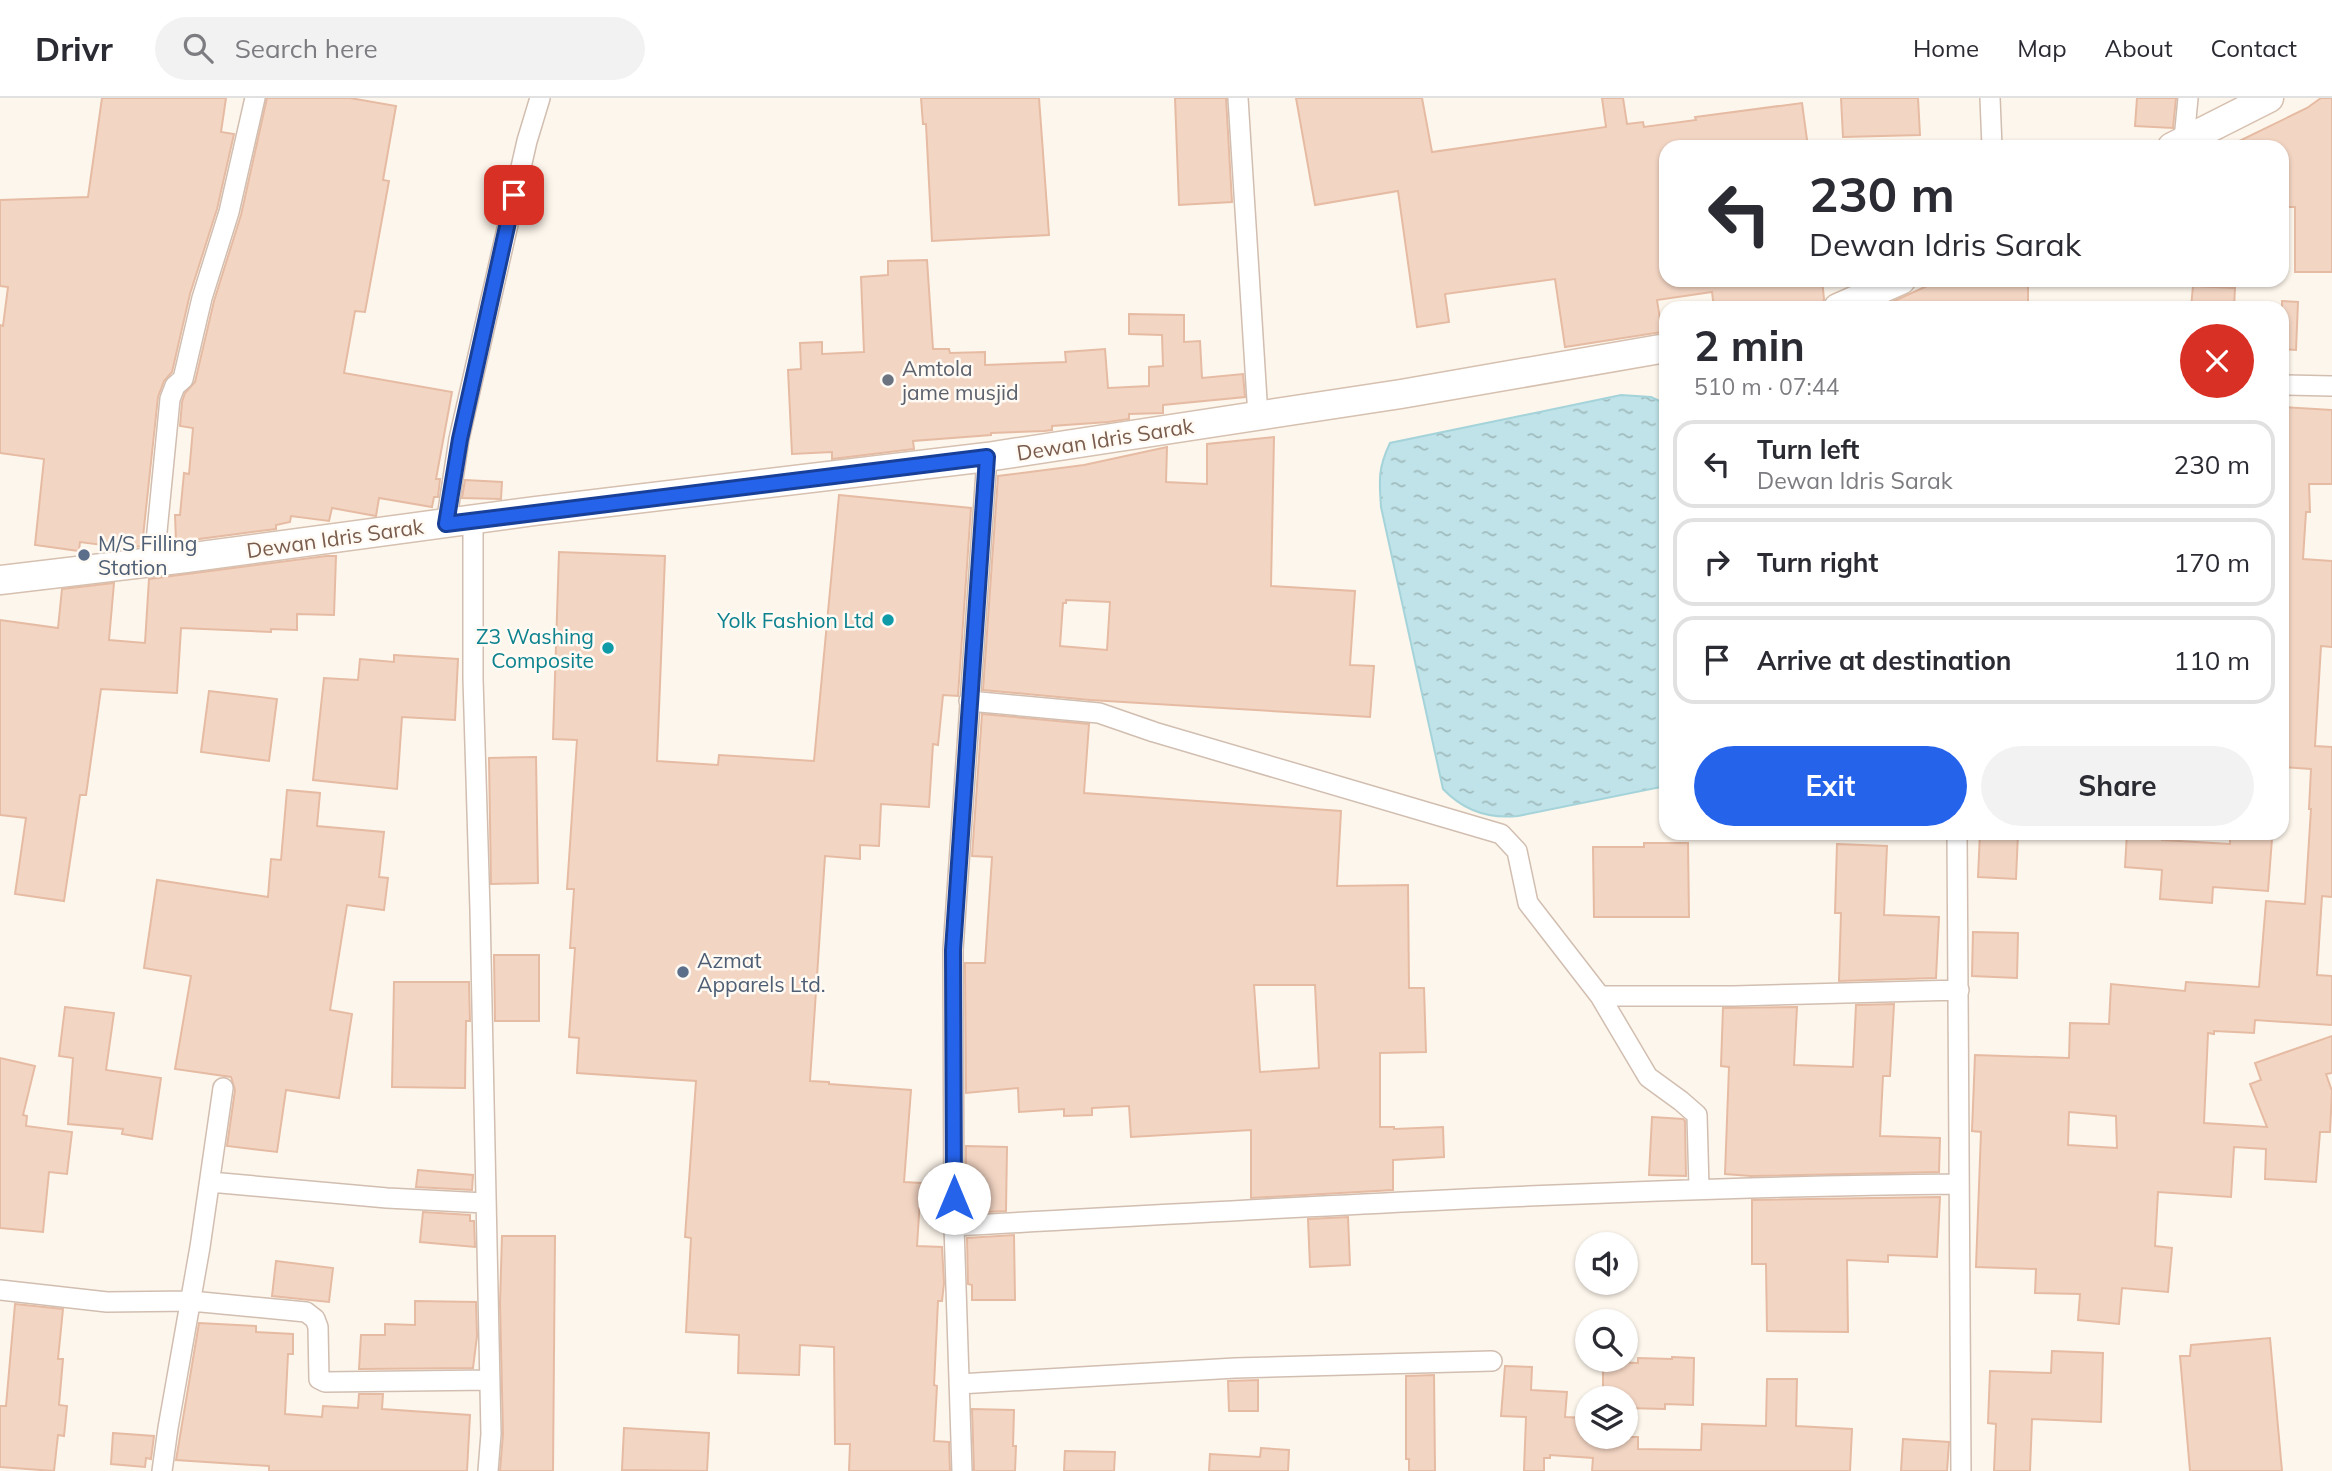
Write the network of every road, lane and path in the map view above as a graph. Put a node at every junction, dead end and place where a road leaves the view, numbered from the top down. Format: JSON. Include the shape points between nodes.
{"nodes":[{"id":1,"x":255,"y":98,"type":"edge"},
{"id":2,"x":540,"y":98,"type":"edge"},
{"id":3,"x":1238,"y":98,"type":"edge"},
{"id":4,"x":1990,"y":98,"type":"edge"},
{"id":5,"x":2188,"y":98,"type":"edge"},
{"id":6,"x":2269,"y":98,"type":"edge"},
{"id":7,"x":1992,"y":140,"type":"edge"},
{"id":8,"x":2179,"y":140,"type":"edge"},
{"id":9,"x":2186,"y":140,"type":"edge"},
{"id":10,"x":1885,"y":287,"type":"edge"},
{"id":11,"x":1854,"y":301,"type":"edge"},
{"id":12,"x":1659,"y":349,"type":"edge"},
{"id":13,"x":2289,"y":385,"type":"edge"},
{"id":14,"x":2332,"y":386,"type":"edge"},
{"id":15,"x":1258,"y":416,"type":"junction"},
{"id":16,"x":987,"y":457,"type":"junction"},
{"id":17,"x":460,"y":522,"type":"junction"},
{"id":18,"x":154,"y":562,"type":"junction"},
{"id":19,"x":0,"y":580,"type":"edge"},
{"id":20,"x":969,"y":701,"type":"junction"},
{"id":21,"x":1957,"y":840,"type":"edge"},
{"id":22,"x":1959,"y":990,"type":"junction"},
{"id":23,"x":1600,"y":996,"type":"junction"},
{"id":24,"x":223,"y":1088,"type":"dead end"},
{"id":25,"x":210,"y":1182,"type":"junction"},
{"id":26,"x":1959,"y":1184,"type":"junction"},
{"id":27,"x":1699,"y":1188,"type":"junction"},
{"id":28,"x":485,"y":1203,"type":"junction"},
{"id":29,"x":954,"y":1226,"type":"junction"},
{"id":30,"x":0,"y":1290,"type":"edge"},
{"id":31,"x":191,"y":1301,"type":"junction"},
{"id":32,"x":1492,"y":1361,"type":"dead end"},
{"id":33,"x":490,"y":1381,"type":"junction"},
{"id":34,"x":959,"y":1384,"type":"junction"},
{"id":35,"x":162,"y":1471,"type":"edge"},
{"id":36,"x":488,"y":1471,"type":"edge"},
{"id":37,"x":962,"y":1471,"type":"edge"},
{"id":38,"x":1961,"y":1471,"type":"edge"}],
"edges":[{"from":1,"to":18,"type":"street","via":[[183,379],[170,399]]},
{"from":2,"to":17,"type":"street","via":[[460,439]]},
{"from":3,"to":15,"type":"street"},
{"from":4,"to":7,"type":"street"},
{"from":5,"to":8,"type":"street"},
{"from":6,"to":9,"type":"main road"},
{"from":10,"to":11,"type":"main road"},
{"from":12,"to":15,"type":"main road","name":"Dewan Idris Sarak"},
{"from":13,"to":14,"type":"street"},
{"from":15,"to":16,"type":"main road","name":"Dewan Idris Sarak"},
{"from":16,"to":17,"type":"main road","name":"Dewan Idris Sarak"},
{"from":16,"to":20,"type":"street"},
{"from":17,"to":18,"type":"main road","name":"Dewan Idris Sarak"},
{"from":17,"to":28,"type":"street","via":[[473,679]]},
{"from":18,"to":19,"type":"main road","name":"Dewan Idris Sarak"},
{"from":20,"to":23,"type":"street","via":[[1099,713],[1501,834],[1517,851],[1528,903]]},
{"from":20,"to":29,"type":"street","via":[[953,950]]},
{"from":21,"to":22,"type":"street"},
{"from":22,"to":23,"type":"street"},
{"from":22,"to":26,"type":"street"},
{"from":23,"to":27,"type":"street","via":[[1648,1077],[1698,1115]]},
{"from":24,"to":25,"type":"street"},
{"from":25,"to":28,"type":"street"},
{"from":25,"to":31,"type":"street"},
{"from":26,"to":27,"type":"street"},
{"from":26,"to":38,"type":"street"},
{"from":27,"to":29,"type":"street"},
{"from":28,"to":33,"type":"street"},
{"from":29,"to":34,"type":"street"},
{"from":30,"to":31,"type":"street","via":[[107,1302]]},
{"from":31,"to":33,"type":"street","via":[[306,1312],[318,1326],[319,1379],[325,1382]]},
{"from":31,"to":35,"type":"street"},
{"from":32,"to":34,"type":"street","via":[[1235,1367]]},
{"from":33,"to":36,"type":"street"},
{"from":34,"to":37,"type":"street"}]}
